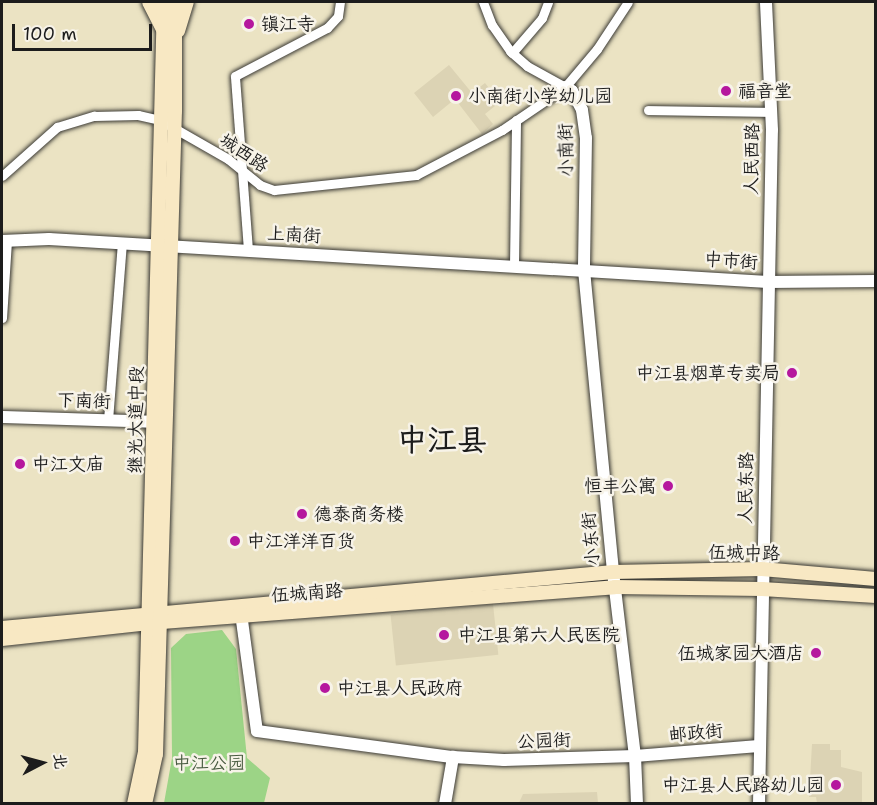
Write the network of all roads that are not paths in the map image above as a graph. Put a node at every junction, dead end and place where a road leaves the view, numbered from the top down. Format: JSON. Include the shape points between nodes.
{"nodes":[{"id":1,"x":149,"y":2,"type":"edge"},
{"id":2,"x":340,"y":2,"type":"edge"},
{"id":3,"x":483,"y":2,"type":"edge"},
{"id":4,"x":548,"y":2,"type":"edge"},
{"id":5,"x":628,"y":2,"type":"edge"},
{"id":6,"x":766,"y":2,"type":"edge"},
{"id":7,"x":173,"y":3,"type":"edge"},
{"id":8,"x":171,"y":36,"type":"junction"},
{"id":9,"x":512,"y":53,"type":"junction"},
{"id":10,"x":565,"y":87,"type":"junction"},
{"id":11,"x":648,"y":110,"type":"dead end"},
{"id":12,"x":771,"y":112,"type":"junction"},
{"id":13,"x":516,"y":120,"type":"junction"},
{"id":14,"x":169,"y":126,"type":"junction"},
{"id":15,"x":243,"y":172,"type":"junction"},
{"id":16,"x":2,"y":176,"type":"edge"},
{"id":17,"x":4,"y":241,"type":"edge"},
{"id":18,"x":122,"y":244,"type":"junction"},
{"id":19,"x":164,"y":247,"type":"junction"},
{"id":20,"x":248,"y":250,"type":"junction"},
{"id":21,"x":514,"y":266,"type":"junction"},
{"id":22,"x":584,"y":270,"type":"junction"},
{"id":23,"x":876,"y":281,"type":"edge"},
{"id":24,"x":768,"y":282,"type":"junction"},
{"id":25,"x":2,"y":313,"type":"edge"},
{"id":26,"x":2,"y":318,"type":"edge"},
{"id":27,"x":2,"y":417,"type":"edge"},
{"id":28,"x":108,"y":420,"type":"junction"},
{"id":29,"x":159,"y":422,"type":"junction"},
{"id":30,"x":762,"y":569,"type":"junction"},
{"id":31,"x":613,"y":572,"type":"junction"},
{"id":32,"x":876,"y":579,"type":"edge"},
{"id":33,"x":615,"y":587,"type":"junction"},
{"id":34,"x":762,"y":589,"type":"junction"},
{"id":35,"x":876,"y":596,"type":"edge"},
{"id":36,"x":240,"y":611,"type":"junction"},
{"id":37,"x":154,"y":617,"type":"junction"},
{"id":38,"x":2,"y":627,"type":"edge"},
{"id":39,"x":2,"y":639,"type":"edge"},
{"id":40,"x":759,"y":746,"type":"junction"},
{"id":41,"x":636,"y":756,"type":"junction"},
{"id":42,"x":453,"y":757,"type":"junction"},
{"id":43,"x":134,"y":804,"type":"edge"},
{"id":44,"x":145,"y":804,"type":"edge"},
{"id":45,"x":445,"y":804,"type":"edge"},
{"id":46,"x":637,"y":804,"type":"edge"},
{"id":47,"x":759,"y":804,"type":"edge"}],
"edges":[{"from":1,"to":8,"type":"main road"},
{"from":2,"to":15,"type":"street","via":[[338,16],[327,28],[235,76]]},
{"from":3,"to":9,"type":"street","name":"小南街","via":[[492,25]]},
{"from":4,"to":9,"type":"street","via":[[542,18]]},
{"from":5,"to":10,"type":"street","name":"城西路","via":[[597,49]]},
{"from":6,"to":12,"type":"street","name":"人民西路"},
{"from":7,"to":8,"type":"main road"},
{"from":7,"to":8,"type":"main road"},
{"from":8,"to":14,"type":"main road","name":"继光大道中段"},
{"from":9,"to":10,"type":"street","name":"小南街"},
{"from":10,"to":13,"type":"street","name":"城西路"},
{"from":10,"to":22,"type":"street","name":"小南街","via":[[572,91],[582,110],[586,138]]},
{"from":11,"to":12,"type":"street"},
{"from":12,"to":24,"type":"street","name":"人民西路"},
{"from":13,"to":15,"type":"street","name":"城西路","via":[[437,165],[392,180],[274,190]]},
{"from":13,"to":21,"type":"street"},
{"from":14,"to":15,"type":"street","name":"城西路","via":[[228,159]]},
{"from":14,"to":16,"type":"street","name":"城西路","via":[[138,115],[94,116],[57,127]]},
{"from":14,"to":19,"type":"main road","name":"继光大道中段"},
{"from":15,"to":20,"type":"street"},
{"from":17,"to":18,"type":"street","name":"上南街","via":[[49,239]]},
{"from":17,"to":25,"type":"street"},
{"from":18,"to":19,"type":"street","name":"上南街"},
{"from":18,"to":28,"type":"street"},
{"from":19,"to":20,"type":"street","name":"上南街"},
{"from":19,"to":29,"type":"main road","name":"继光大道中段"},
{"from":20,"to":21,"type":"street","name":"上南街"},
{"from":21,"to":22,"type":"street","name":"上南街"},
{"from":22,"to":24,"type":"street","name":"中市街"},
{"from":22,"to":31,"type":"street","name":"小东街"},
{"from":23,"to":24,"type":"street","name":"中市街"},
{"from":24,"to":30,"type":"street","name":"人民东路"},
{"from":25,"to":26,"type":"street"},
{"from":27,"to":28,"type":"street","name":"下南街"},
{"from":28,"to":29,"type":"street","name":"下南街"},
{"from":29,"to":37,"type":"main road","name":"继光大道中段"},
{"from":30,"to":31,"type":"main road","name":"伍城中路"},
{"from":30,"to":32,"type":"main road","name":"伍城中路"},
{"from":30,"to":34,"type":"street","name":"人民东路"},
{"from":31,"to":33,"type":"street","name":"小东街"},
{"from":31,"to":36,"type":"main road","name":"伍城南路"},
{"from":33,"to":34,"type":"main road","name":"伍城中路"},
{"from":33,"to":36,"type":"main road","name":"伍城南路"},
{"from":33,"to":41,"type":"street","name":"小东街"},
{"from":34,"to":35,"type":"main road","name":"伍城中路"},
{"from":34,"to":40,"type":"street","name":"人民东路"},
{"from":36,"to":37,"type":"main road","name":"伍城南路"},
{"from":36,"to":42,"type":"street","name":"公园街","via":[[256,731]]},
{"from":37,"to":38,"type":"main road","name":"伍城南路"},
{"from":37,"to":39,"type":"main road","name":"伍城南路"},
{"from":37,"to":43,"type":"main road","name":"继光大道中段","via":[[145,752]]},
{"from":37,"to":44,"type":"main road","name":"继光大道中段","via":[[156,753]]},
{"from":40,"to":41,"type":"street","name":"邮政街"},
{"from":40,"to":47,"type":"street","name":"人民东路"},
{"from":41,"to":42,"type":"street","name":"公园街","via":[[504,760]]},
{"from":41,"to":46,"type":"street","name":"小东街"},
{"from":42,"to":45,"type":"street"}]}
